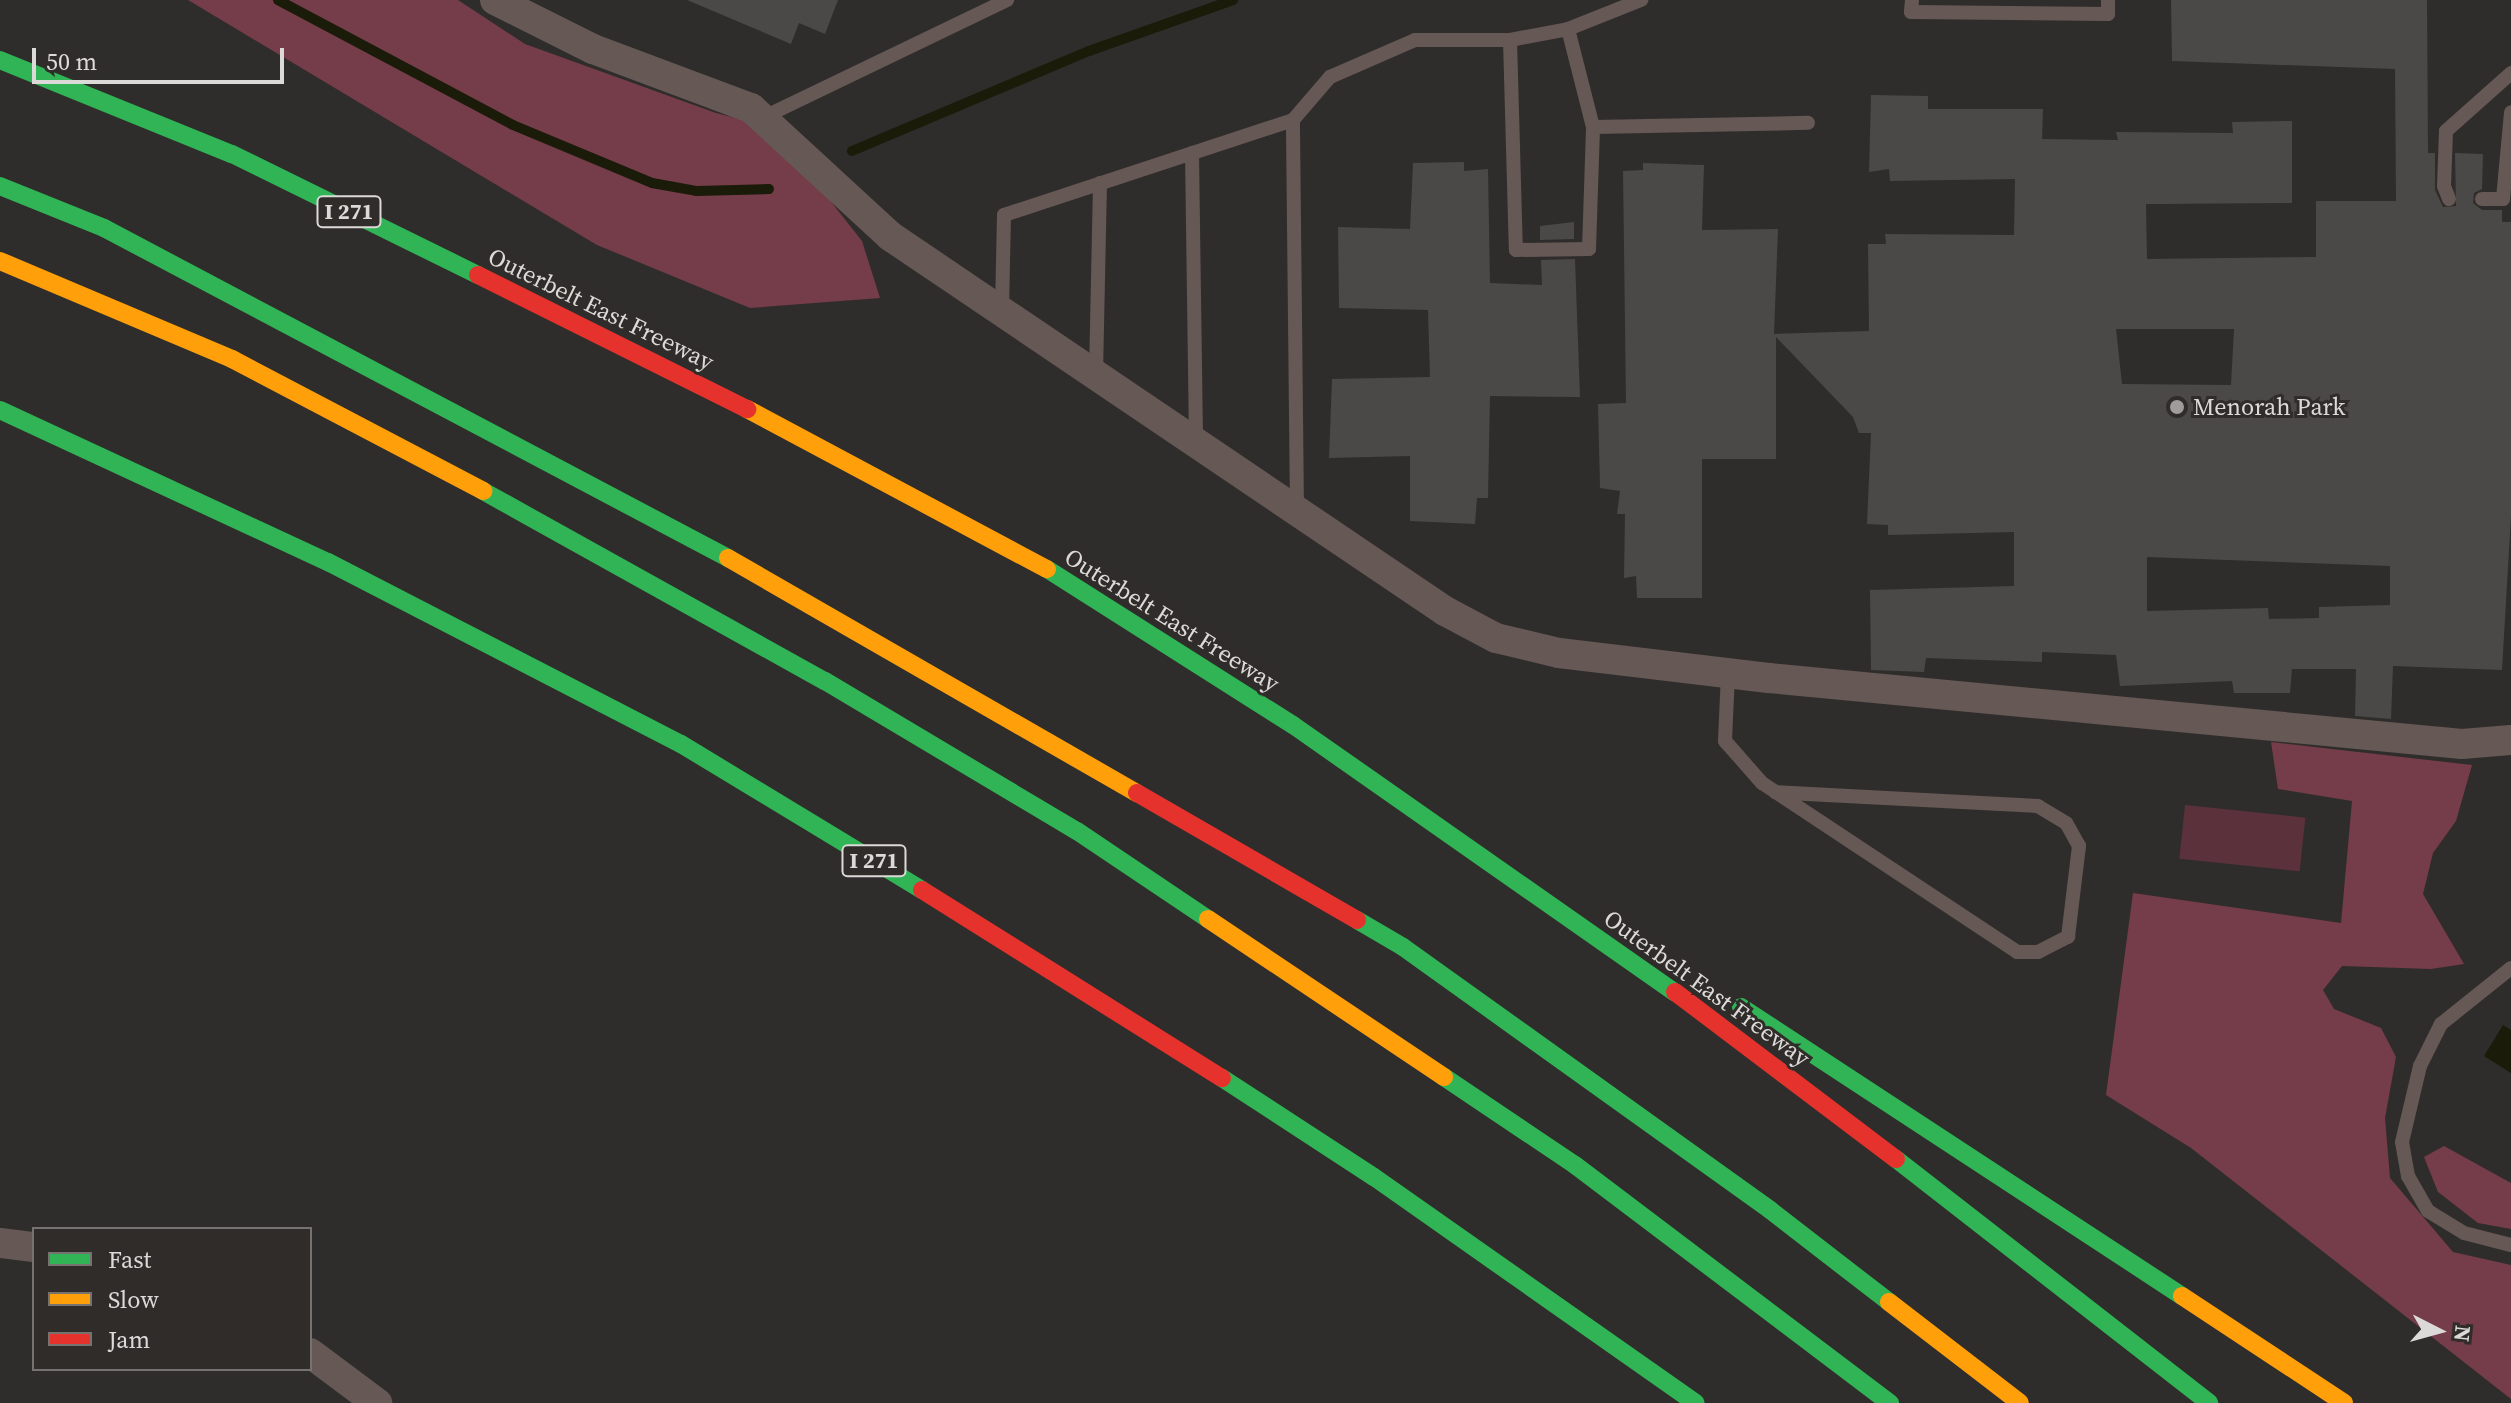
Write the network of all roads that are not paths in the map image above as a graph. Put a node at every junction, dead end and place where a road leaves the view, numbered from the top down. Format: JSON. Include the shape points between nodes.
{"nodes":[{"id":1,"x":495,"y":0,"type":"edge"},
{"id":2,"x":1007,"y":0,"type":"edge"},
{"id":3,"x":1641,"y":0,"type":"edge"},
{"id":4,"x":1912,"y":0,"type":"edge"},
{"id":5,"x":2108,"y":0,"type":"edge"},
{"id":6,"x":1568,"y":29,"type":"junction"},
{"id":7,"x":1510,"y":40,"type":"junction"},
{"id":8,"x":0,"y":60,"type":"edge"},
{"id":9,"x":2511,"y":73,"type":"edge"},
{"id":10,"x":2511,"y":112,"type":"edge"},
{"id":11,"x":762,"y":118,"type":"junction"},
{"id":12,"x":1293,"y":120,"type":"junction"},
{"id":13,"x":1808,"y":123,"type":"dead end"},
{"id":14,"x":1593,"y":127,"type":"junction"},
{"id":15,"x":1192,"y":153,"type":"junction"},
{"id":16,"x":1100,"y":183,"type":"junction"},
{"id":17,"x":0,"y":186,"type":"edge"},
{"id":18,"x":2449,"y":199,"type":"dead end"},
{"id":19,"x":2482,"y":199,"type":"dead end"},
{"id":20,"x":0,"y":261,"type":"edge"},
{"id":21,"x":1002,"y":312,"type":"junction"},
{"id":22,"x":1096,"y":374,"type":"junction"},
{"id":23,"x":0,"y":410,"type":"edge"},
{"id":24,"x":1196,"y":442,"type":"junction"},
{"id":25,"x":1297,"y":510,"type":"junction"},
{"id":26,"x":1728,"y":674,"type":"junction"},
{"id":27,"x":1293,"y":725,"type":"junction"},
{"id":28,"x":2511,"y":740,"type":"edge"},
{"id":29,"x":1775,"y":792,"type":"junction"},
{"id":30,"x":1643,"y":945,"type":"dead end"},
{"id":31,"x":2511,"y":968,"type":"edge"},
{"id":32,"x":1724,"y":996,"type":"dead end"},
{"id":33,"x":0,"y":1243,"type":"edge"},
{"id":34,"x":2511,"y":1245,"type":"edge"},
{"id":35,"x":32,"y":1247,"type":"edge"},
{"id":36,"x":312,"y":1354,"type":"edge"},
{"id":37,"x":377,"y":1403,"type":"edge"},
{"id":38,"x":1695,"y":1403,"type":"edge"},
{"id":39,"x":1890,"y":1403,"type":"edge"},
{"id":40,"x":2020,"y":1403,"type":"edge"},
{"id":41,"x":2209,"y":1403,"type":"edge"},
{"id":42,"x":2344,"y":1403,"type":"edge"}],
"edges":[{"from":1,"to":11,"type":"street","via":[[593,49],[751,108]]},
{"from":2,"to":11,"type":"lane"},
{"from":3,"to":6,"type":"lane"},
{"from":4,"to":5,"type":"lane","via":[[1911,12],[2108,14]]},
{"from":6,"to":7,"type":"lane"},
{"from":6,"to":14,"type":"lane"},
{"from":7,"to":12,"type":"lane","via":[[1415,40],[1330,77]]},
{"from":7,"to":14,"type":"lane","via":[[1516,250],[1589,249]]},
{"from":8,"to":27,"type":"highway","name":"Outerbelt East Freeway","number":"I 271","via":[[232,154],[691,380],[1007,544]]},
{"from":9,"to":18,"type":"lane","via":[[2446,131],[2444,186]]},
{"from":10,"to":19,"type":"lane","via":[[2503,199]]},
{"from":11,"to":21,"type":"street","via":[[890,236]]},
{"from":12,"to":15,"type":"lane"},
{"from":12,"to":25,"type":"lane"},
{"from":13,"to":14,"type":"lane"},
{"from":15,"to":16,"type":"lane"},
{"from":15,"to":24,"type":"lane"},
{"from":16,"to":21,"type":"lane","via":[[1004,215]]},
{"from":16,"to":22,"type":"lane"},
{"from":17,"to":40,"type":"highway","via":[[104,228],[790,591],[1403,947],[1770,1210]]},
{"from":20,"to":39,"type":"highway","via":[[232,359],[470,484],[825,681],[1077,831],[1575,1165]]},
{"from":21,"to":22,"type":"street"},
{"from":22,"to":24,"type":"street"},
{"from":23,"to":38,"type":"highway","number":"I 271","via":[[328,562],[681,744],[1063,975],[1348,1160]]},
{"from":24,"to":25,"type":"street"},
{"from":25,"to":26,"type":"street","via":[[1445,611],[1496,638],[1559,653]]},
{"from":26,"to":28,"type":"street","via":[[2462,744]]},
{"from":26,"to":29,"type":"lane","via":[[1725,741]]},
{"from":27,"to":30,"type":"highway"},
{"from":27,"to":41,"type":"highway","name":"Outerbelt East Freeway","number":"I 271","via":[[1733,1032]]},
{"from":29,"to":29,"type":"lane","via":[[2017,952],[2038,952],[2068,937],[2079,846],[2066,823],[2038,806]]},
{"from":31,"to":34,"type":"lane","via":[[2441,1024],[2420,1066],[2402,1142],[2408,1176],[2428,1211],[2464,1233]]},
{"from":32,"to":42,"type":"highway"},
{"from":33,"to":35,"type":"street"},
{"from":36,"to":37,"type":"street"}]}
